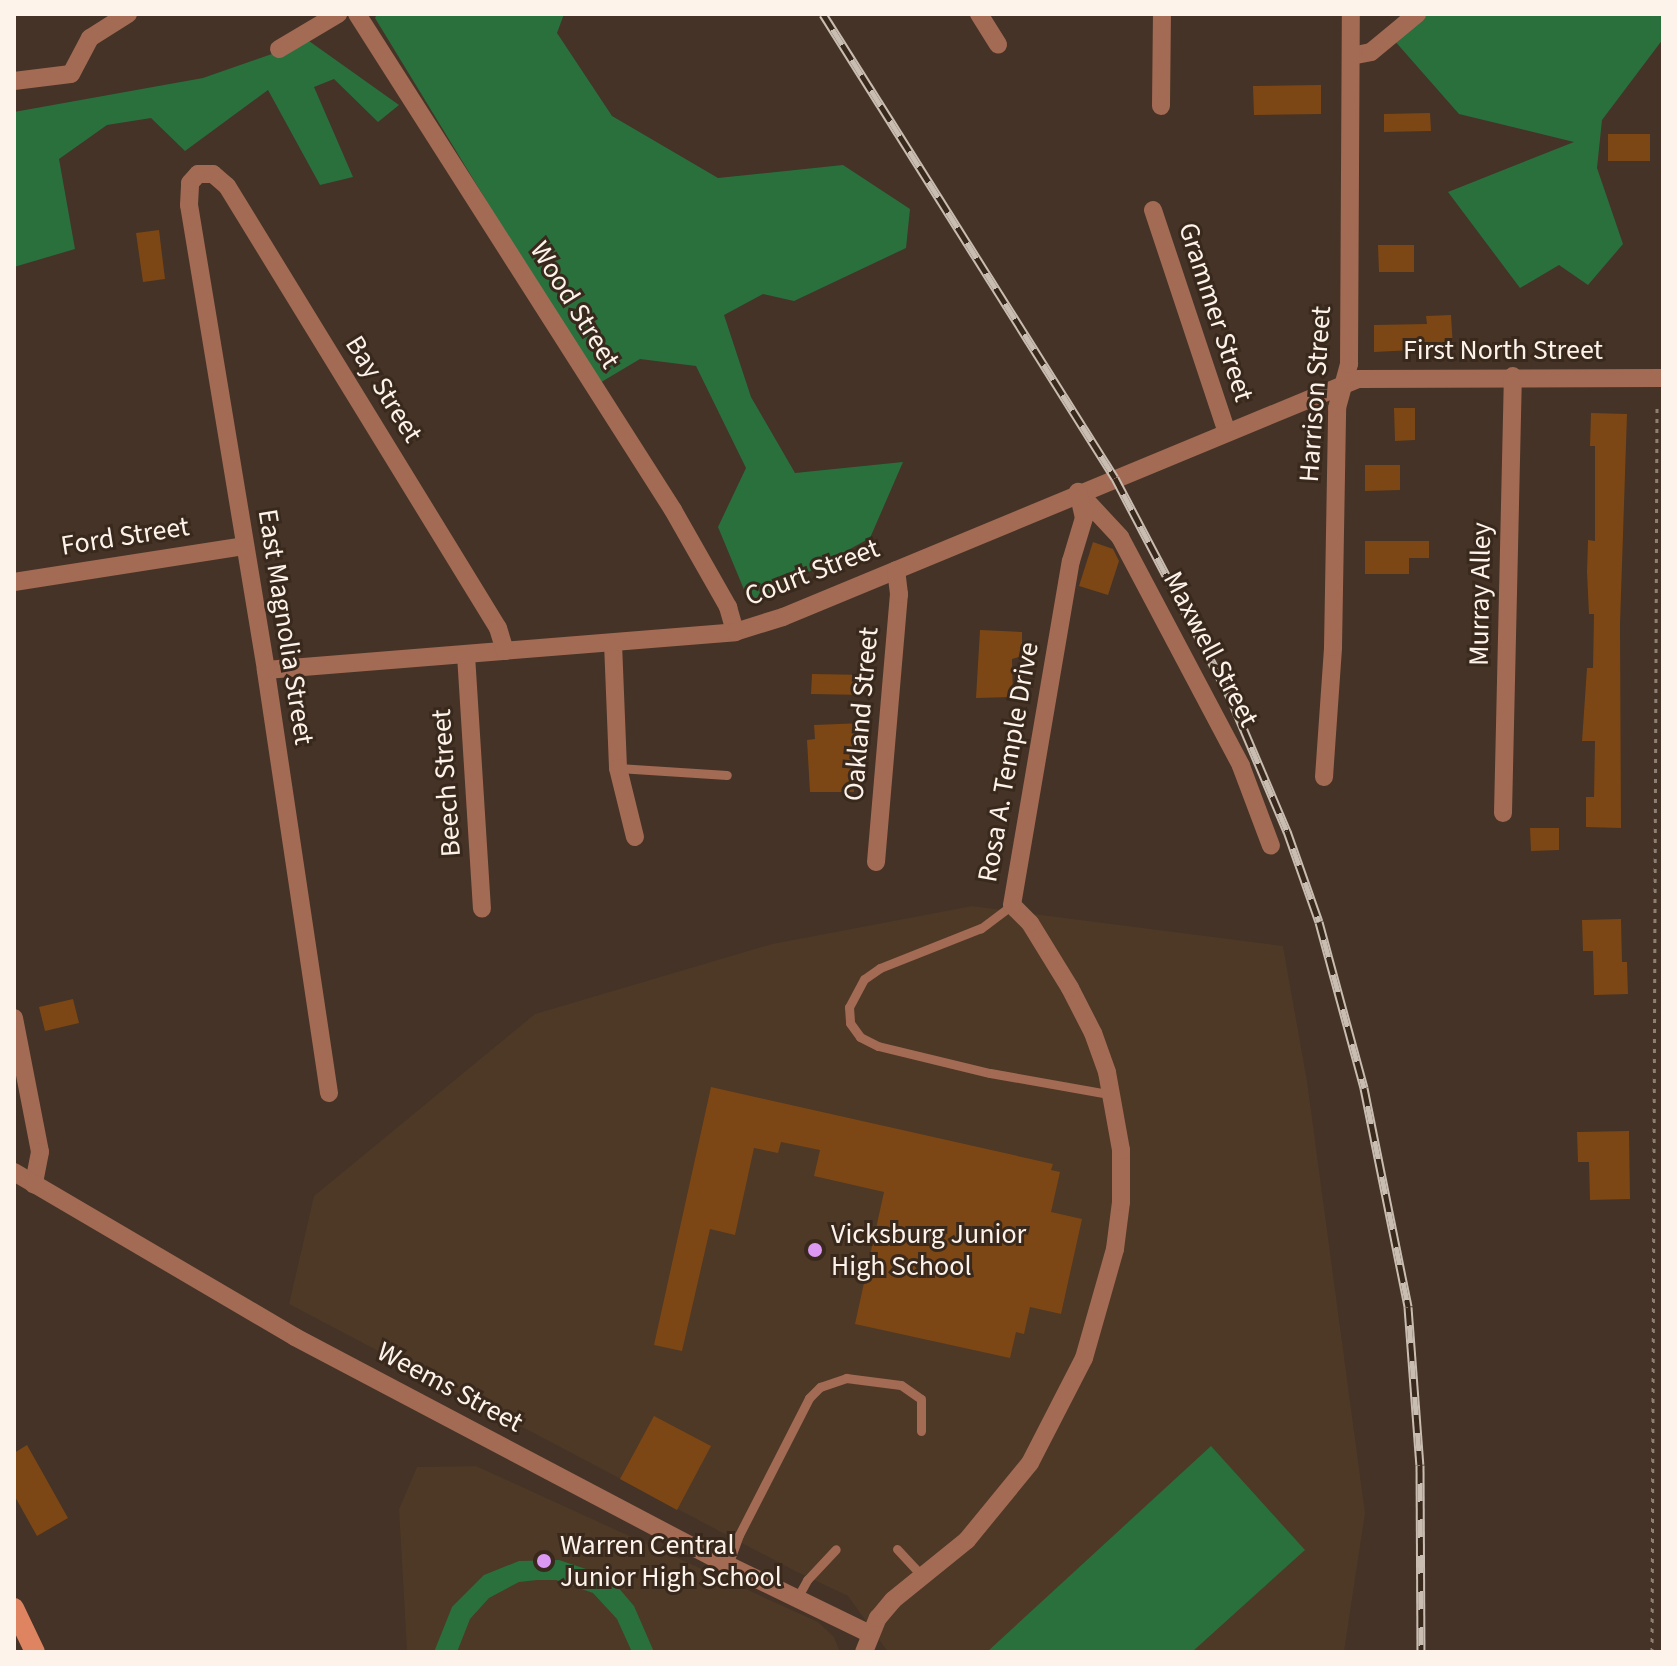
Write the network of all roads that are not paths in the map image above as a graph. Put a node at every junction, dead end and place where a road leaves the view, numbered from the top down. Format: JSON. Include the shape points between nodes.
{"nodes":[{"id":1,"x":128,"y":14,"type":"edge"},
{"id":2,"x":338,"y":14,"type":"edge"},
{"id":3,"x":357,"y":14,"type":"edge"},
{"id":4,"x":979,"y":14,"type":"edge"},
{"id":5,"x":1162,"y":14,"type":"edge"},
{"id":6,"x":1351,"y":14,"type":"edge"},
{"id":7,"x":1417,"y":14,"type":"edge"},
{"id":8,"x":998,"y":44,"type":"dead end"},
{"id":9,"x":279,"y":49,"type":"dead end"},
{"id":10,"x":1351,"y":56,"type":"junction"},
{"id":11,"x":14,"y":81,"type":"edge"},
{"id":12,"x":1161,"y":106,"type":"dead end"},
{"id":13,"x":198,"y":174,"type":"joint"},
{"id":14,"x":1153,"y":210,"type":"dead end"},
{"id":15,"x":1513,"y":376,"type":"junction"},
{"id":16,"x":1663,"y":378,"type":"edge"},
{"id":17,"x":1344,"y":384,"type":"junction"},
{"id":18,"x":1227,"y":432,"type":"junction"},
{"id":19,"x":1078,"y":492,"type":"junction"},
{"id":20,"x":245,"y":546,"type":"junction"},
{"id":21,"x":896,"y":570,"type":"junction"},
{"id":22,"x":14,"y":582,"type":"edge"},
{"id":23,"x":735,"y":632,"type":"junction"},
{"id":24,"x":613,"y":643,"type":"junction"},
{"id":25,"x":505,"y":651,"type":"junction"},
{"id":26,"x":466,"y":655,"type":"junction"},
{"id":27,"x":266,"y":670,"type":"junction"},
{"id":28,"x":618,"y":768,"type":"junction"},
{"id":29,"x":727,"y":775,"type":"dead end"},
{"id":30,"x":1324,"y":777,"type":"dead end"},
{"id":31,"x":1503,"y":813,"type":"dead end"},
{"id":32,"x":635,"y":837,"type":"dead end"},
{"id":33,"x":1271,"y":846,"type":"dead end"},
{"id":34,"x":876,"y":862,"type":"dead end"},
{"id":35,"x":1012,"y":905,"type":"junction"},
{"id":36,"x":482,"y":908,"type":"dead end"},
{"id":37,"x":14,"y":1018,"type":"edge"},
{"id":38,"x":329,"y":1093,"type":"dead end"},
{"id":39,"x":1114,"y":1095,"type":"junction"},
{"id":40,"x":14,"y":1172,"type":"edge"},
{"id":41,"x":34,"y":1184,"type":"junction"},
{"id":42,"x":921,"y":1431,"type":"dead end"},
{"id":43,"x":836,"y":1549,"type":"dead end"},
{"id":44,"x":897,"y":1549,"type":"dead end"},
{"id":45,"x":728,"y":1565,"type":"junction"},
{"id":46,"x":922,"y":1576,"type":"junction"},
{"id":47,"x":796,"y":1600,"type":"junction"},
{"id":48,"x":14,"y":1608,"type":"edge"},
{"id":49,"x":867,"y":1643,"type":"edge"},
{"id":50,"x":35,"y":1652,"type":"edge"}],
"edges":[{"from":1,"to":11,"type":"street","via":[[90,38],[71,74]]},
{"from":2,"to":9,"type":"street"},
{"from":3,"to":23,"type":"street","name":"Wood Street","via":[[673,510],[728,607]]},
{"from":4,"to":8,"type":"street"},
{"from":5,"to":12,"type":"street"},
{"from":6,"to":10,"type":"street","name":"Harrison Street"},
{"from":7,"to":10,"type":"street","via":[[1371,52]]},
{"from":10,"to":17,"type":"street","name":"Harrison Street","via":[[1349,364]]},
{"from":13,"to":20,"type":"street","name":"East Magnolia Street","via":[[190,183],[189,205]]},
{"from":13,"to":25,"type":"street","name":"Bay Street","via":[[213,174],[227,186],[498,628]]},
{"from":14,"to":18,"type":"street","name":"Grammer Street"},
{"from":15,"to":16,"type":"street","name":"First North Street"},
{"from":15,"to":17,"type":"street","name":"First North Street","via":[[1358,379]]},
{"from":15,"to":31,"type":"street","name":"Murray Alley"},
{"from":17,"to":18,"type":"street","name":"Court Street"},
{"from":17,"to":30,"type":"street","name":"Harrison Street","via":[[1337,408],[1333,647]]},
{"from":18,"to":19,"type":"street","name":"Court Street"},
{"from":19,"to":21,"type":"street","name":"Court Street"},
{"from":19,"to":33,"type":"street","name":"Maxwell Street","via":[[1120,537],[1241,766]]},
{"from":19,"to":35,"type":"street","name":"Rosa A. Temple Drive","via":[[1084,518],[1071,561]]},
{"from":20,"to":22,"type":"street","name":"Ford Street"},
{"from":20,"to":27,"type":"street","name":"East Magnolia Street"},
{"from":21,"to":23,"type":"street","name":"Court Street"},
{"from":21,"to":34,"type":"street","name":"Oakland Street","via":[[899,594]]},
{"from":23,"to":24,"type":"street","name":"Court Street"},
{"from":24,"to":25,"type":"street","name":"Court Street"},
{"from":24,"to":28,"type":"street"},
{"from":25,"to":26,"type":"street","name":"Court Street"},
{"from":26,"to":27,"type":"street","name":"Court Street"},
{"from":26,"to":36,"type":"street","name":"Beech Street"},
{"from":27,"to":38,"type":"street","name":"East Magnolia Street"},
{"from":28,"to":29,"type":"lane"},
{"from":28,"to":32,"type":"street"},
{"from":35,"to":39,"type":"street","name":"Rosa A. Temple Drive","via":[[1030,923],[1070,988],[1093,1033]]},
{"from":35,"to":39,"type":"lane","via":[[981,928],[864,979],[854,993],[850,1023],[860,1037],[878,1046]]},
{"from":37,"to":41,"type":"street","via":[[40,1152]]},
{"from":39,"to":46,"type":"street","name":"Rosa A. Temple Drive","via":[[1121,1202],[1115,1249],[1084,1358],[1030,1463],[967,1540]]},
{"from":40,"to":41,"type":"street","name":"Weems Street"},
{"from":41,"to":45,"type":"street","name":"Weems Street","via":[[295,1337]]},
{"from":42,"to":45,"type":"lane","via":[[921,1399],[901,1385],[846,1378],[820,1387],[809,1398]]},
{"from":43,"to":47,"type":"lane"},
{"from":44,"to":46,"type":"lane"},
{"from":45,"to":47,"type":"street","name":"Weems Street"},
{"from":46,"to":49,"type":"street","name":"Rosa A. Temple Drive","via":[[893,1600]]},
{"from":47,"to":49,"type":"street","name":"Weems Street"},
{"from":48,"to":50,"type":"street"}]}
